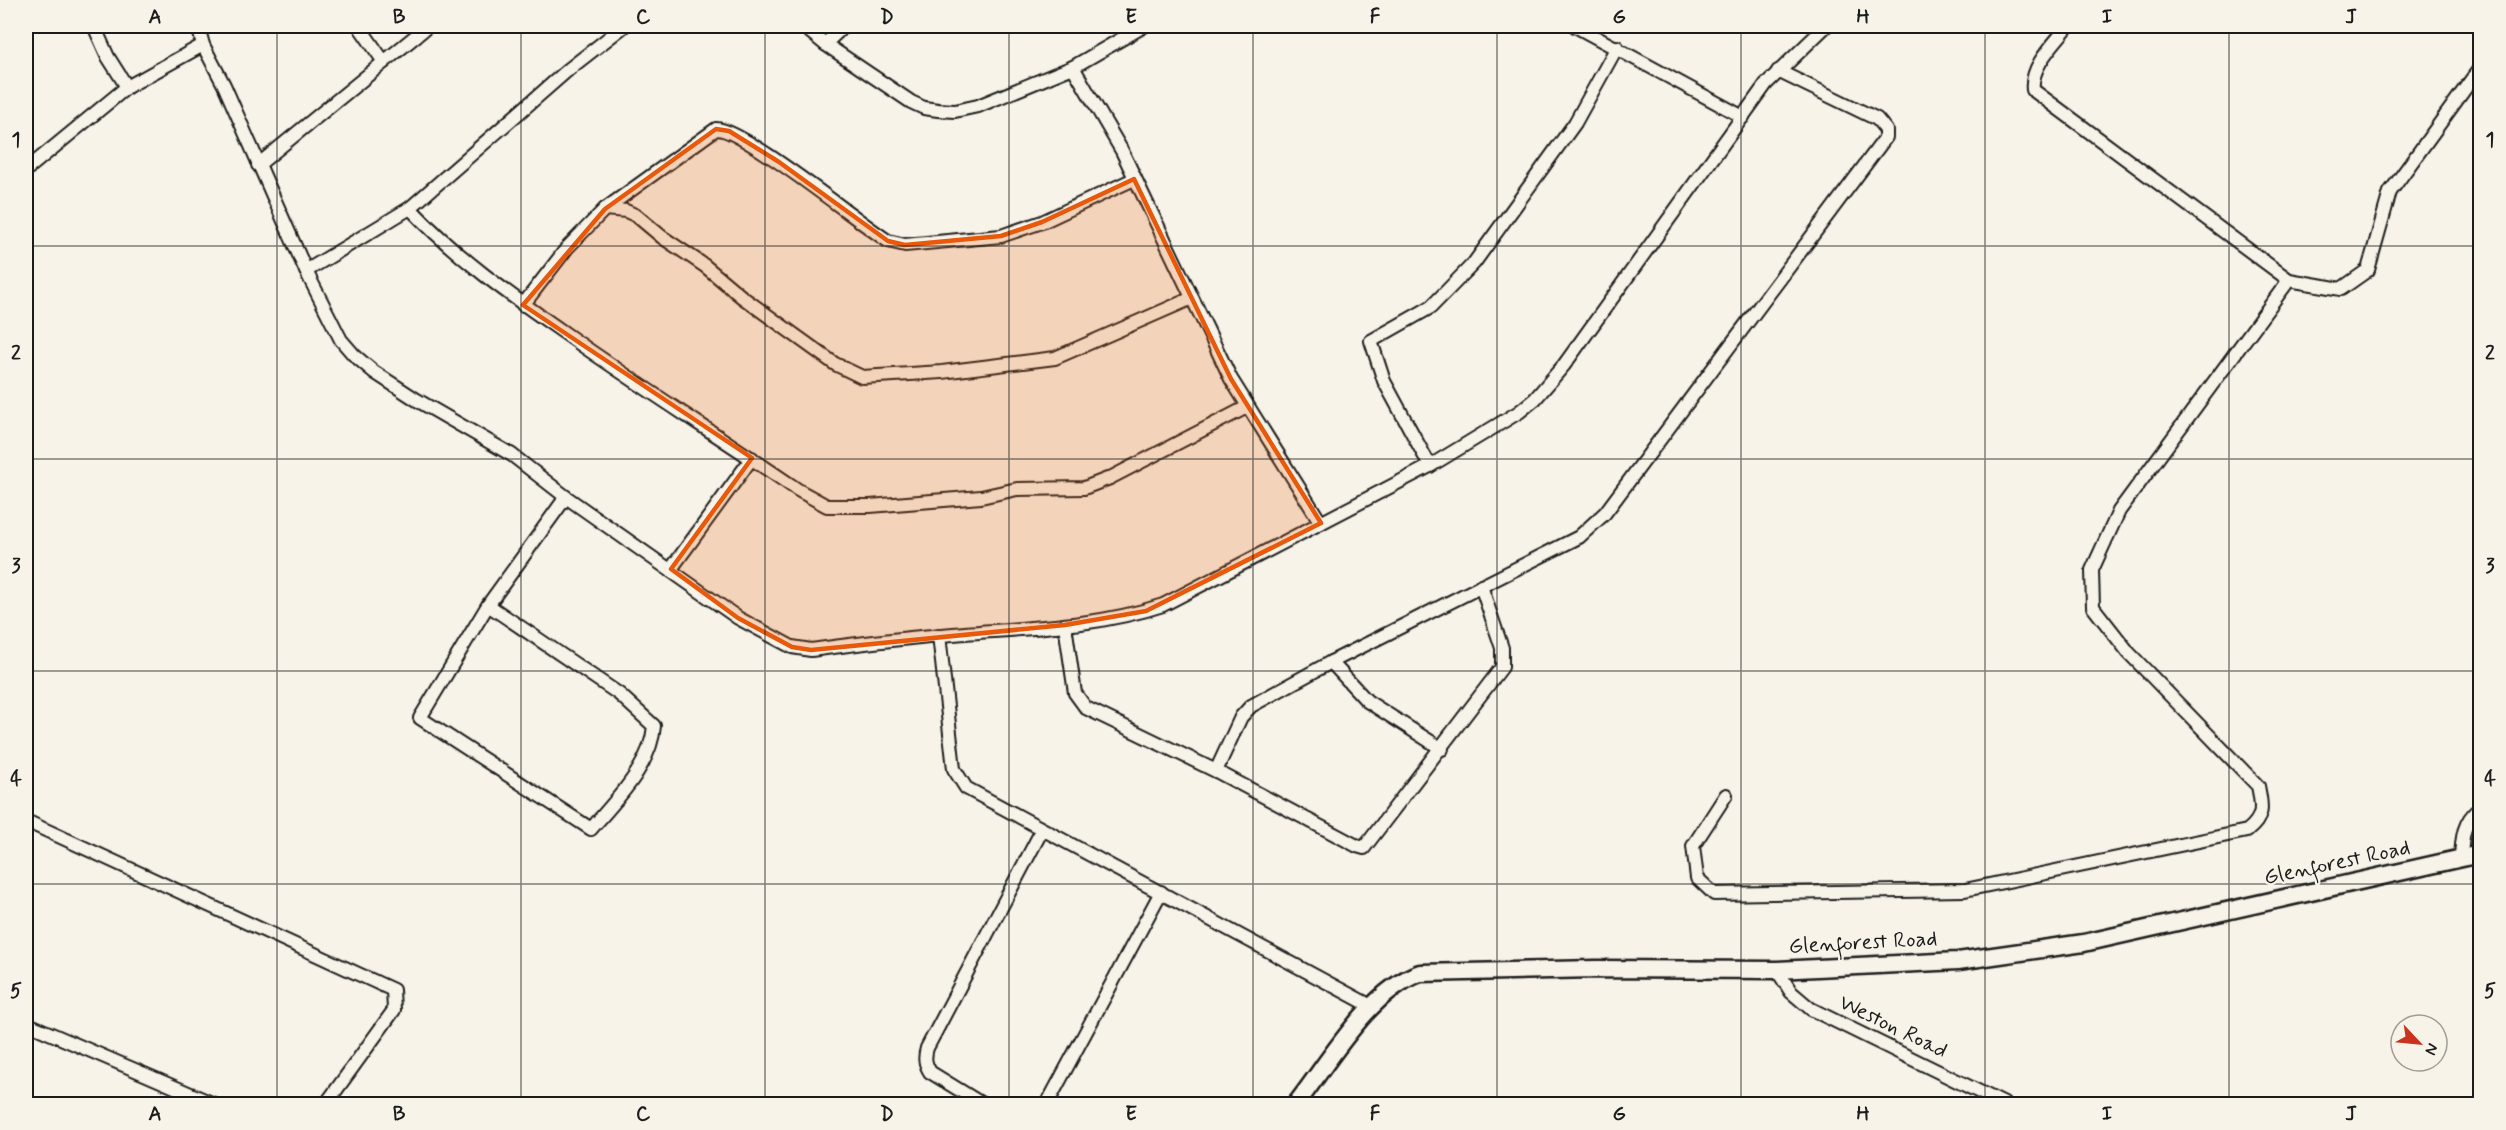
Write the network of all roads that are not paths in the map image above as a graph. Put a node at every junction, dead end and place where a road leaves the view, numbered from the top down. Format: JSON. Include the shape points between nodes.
{"nodes":[{"id":1,"x":94,"y":26,"type":"edge"},
{"id":2,"x":198,"y":26,"type":"edge"},
{"id":3,"x":359,"y":26,"type":"edge"},
{"id":4,"x":428,"y":26,"type":"edge"},
{"id":5,"x":624,"y":26,"type":"edge"},
{"id":6,"x":803,"y":26,"type":"edge"},
{"id":7,"x":844,"y":26,"type":"edge"},
{"id":8,"x":1144,"y":26,"type":"edge"},
{"id":9,"x":1575,"y":26,"type":"edge"},
{"id":10,"x":1826,"y":26,"type":"edge"},
{"id":11,"x":2068,"y":26,"type":"edge"},
{"id":12,"x":825,"y":44,"type":"junction"},
{"id":13,"x":203,"y":45,"type":"junction"},
{"id":14,"x":1617,"y":47,"type":"junction"},
{"id":15,"x":384,"y":62,"type":"junction"},
{"id":16,"x":1073,"y":67,"type":"junction"},
{"id":17,"x":2481,"y":68,"type":"edge"},
{"id":18,"x":1778,"y":71,"type":"junction"},
{"id":19,"x":127,"y":87,"type":"junction"},
{"id":20,"x":1743,"y":117,"type":"junction"},
{"id":21,"x":258,"y":165,"type":"junction"},
{"id":22,"x":26,"y":170,"type":"edge"},
{"id":23,"x":1134,"y":179,"type":"junction"},
{"id":24,"x":410,"y":208,"type":"junction"},
{"id":25,"x":605,"y":209,"type":"junction"},
{"id":26,"x":306,"y":271,"type":"junction"},
{"id":27,"x":2289,"y":280,"type":"junction"},
{"id":28,"x":1191,"y":299,"type":"junction"},
{"id":29,"x":523,"y":304,"type":"junction"},
{"id":30,"x":1247,"y":407,"type":"junction"},
{"id":31,"x":752,"y":458,"type":"junction"},
{"id":32,"x":1430,"y":466,"type":"junction"},
{"id":33,"x":566,"y":497,"type":"junction"},
{"id":34,"x":1321,"y":523,"type":"junction"},
{"id":35,"x":671,"y":569,"type":"junction"},
{"id":36,"x":1481,"y":586,"type":"junction"},
{"id":37,"x":488,"y":605,"type":"junction"},
{"id":38,"x":1065,"y":625,"type":"junction"},
{"id":39,"x":939,"y":635,"type":"junction"},
{"id":40,"x":1331,"y":662,"type":"junction"},
{"id":41,"x":1442,"y":749,"type":"junction"},
{"id":42,"x":1216,"y":771,"type":"junction"},
{"id":43,"x":1726,"y":795,"type":"dead end"},
{"id":44,"x":2481,"y":808,"type":"edge"},
{"id":45,"x":26,"y":821,"type":"edge"},
{"id":46,"x":1042,"y":830,"type":"junction"},
{"id":47,"x":2481,"y":854,"type":"edge"},
{"id":48,"x":2461,"y":858,"type":"junction"},
{"id":49,"x":1161,"y":892,"type":"junction"},
{"id":50,"x":1777,"y":970,"type":"junction"},
{"id":51,"x":1371,"y":1006,"type":"junction"},
{"id":52,"x":26,"y":1023,"type":"edge"},
{"id":53,"x":214,"y":1104,"type":"edge"},
{"id":54,"x":326,"y":1104,"type":"edge"},
{"id":55,"x":982,"y":1104,"type":"edge"},
{"id":56,"x":1047,"y":1104,"type":"edge"},
{"id":57,"x":1296,"y":1104,"type":"edge"},
{"id":58,"x":2004,"y":1104,"type":"edge"}],
"edges":[{"from":1,"to":19,"type":"street"},
{"from":2,"to":13,"type":"street"},
{"from":3,"to":15,"type":"street"},
{"from":4,"to":15,"type":"street"},
{"from":5,"to":24,"type":"street"},
{"from":6,"to":12,"type":"street"},
{"from":7,"to":12,"type":"street"},
{"from":8,"to":16,"type":"street"},
{"from":9,"to":14,"type":"street"},
{"from":10,"to":18,"type":"street"},
{"from":11,"to":27,"type":"street","via":[[2035,70],[2033,90]]},
{"from":12,"to":16,"type":"street","via":[[900,95],[924,108],[938,110],[978,106]]},
{"from":13,"to":19,"type":"street"},
{"from":13,"to":21,"type":"street"},
{"from":14,"to":20,"type":"street"},
{"from":14,"to":32,"type":"street","via":[[1575,123],[1474,263],[1431,307],[1371,341],[1384,381]]},
{"from":15,"to":21,"type":"street"},
{"from":16,"to":23,"type":"street"},
{"from":17,"to":27,"type":"street","via":[[2390,192],[2368,270],[2341,289]]},
{"from":18,"to":20,"type":"street"},
{"from":18,"to":36,"type":"street","via":[[1877,119],[1886,130],[1882,145],[1597,523],[1579,537]]},
{"from":19,"to":22,"type":"street"},
{"from":20,"to":32,"type":"street","via":[[1551,382],[1519,412]]},
{"from":21,"to":26,"type":"street"},
{"from":23,"to":25,"type":"street","via":[[1042,222],[1002,236],[905,245],[888,241],[779,162],[723,128],[710,131]]},
{"from":23,"to":28,"type":"street"},
{"from":24,"to":26,"type":"street"},
{"from":24,"to":29,"type":"street","via":[[437,237]]},
{"from":25,"to":28,"type":"street","via":[[637,216],[835,364],[862,377],[1055,358]]},
{"from":25,"to":29,"type":"street","via":[[567,248]]},
{"from":26,"to":33,"type":"street","via":[[341,340],[354,355],[417,400],[512,455]]},
{"from":27,"to":43,"type":"street","via":[[2120,511],[2092,570],[2093,606],[2129,653],[2258,786],[2263,810],[2258,823],[2247,831],[1965,890],[1714,894],[1697,878],[1693,846]]},
{"from":28,"to":30,"type":"street"},
{"from":29,"to":31,"type":"street"},
{"from":30,"to":31,"type":"street","via":[[1110,478],[1073,489],[1017,489],[870,506],[827,506]]},
{"from":30,"to":34,"type":"street"},
{"from":31,"to":35,"type":"street"},
{"from":32,"to":34,"type":"street"},
{"from":33,"to":35,"type":"street"},
{"from":33,"to":37,"type":"street"},
{"from":34,"to":38,"type":"street","via":[[1163,605]]},
{"from":35,"to":39,"type":"street","via":[[738,618],[792,647],[811,650]]},
{"from":36,"to":40,"type":"street"},
{"from":36,"to":41,"type":"street","via":[[1504,661]]},
{"from":37,"to":37,"type":"street","via":[[420,718],[591,829],[628,786],[653,742],[654,726],[619,694]]},
{"from":38,"to":39,"type":"street"},
{"from":38,"to":42,"type":"street","via":[[1075,693],[1081,704]]},
{"from":39,"to":46,"type":"street","via":[[954,770],[971,792]]},
{"from":40,"to":41,"type":"street","via":[[1367,701]]},
{"from":40,"to":42,"type":"street","via":[[1246,711]]},
{"from":41,"to":42,"type":"street","via":[[1364,848]]},
{"from":44,"to":48,"type":"street","via":[[2465,825]]},
{"from":45,"to":54,"type":"street","via":[[393,990],[394,1010]]},
{"from":46,"to":49,"type":"street"},
{"from":46,"to":55,"type":"street","via":[[925,1056],[930,1072]]},
{"from":47,"to":48,"type":"street","name":"Glenforest Road"},
{"from":48,"to":50,"type":"street","name":"Glenforest Road","via":[[2084,943],[2014,955],[1912,965]]},
{"from":49,"to":51,"type":"street"},
{"from":49,"to":56,"type":"street"},
{"from":50,"to":51,"type":"street","name":"Glenforest Road","via":[[1434,971],[1406,978]]},
{"from":50,"to":58,"type":"street","name":"Weston Road","via":[[1791,992],[1811,1010]]},
{"from":51,"to":57,"type":"street","name":"Glenforest Road"},
{"from":52,"to":53,"type":"street"}]}
